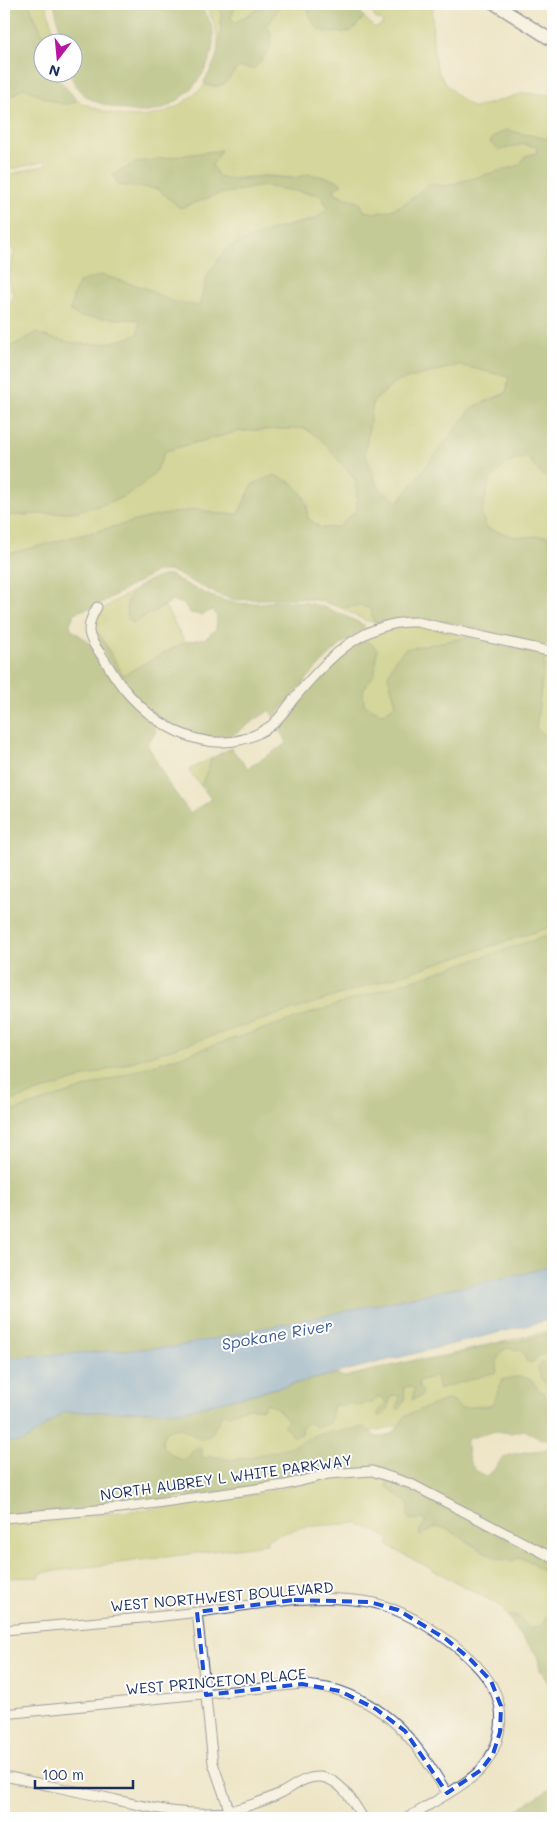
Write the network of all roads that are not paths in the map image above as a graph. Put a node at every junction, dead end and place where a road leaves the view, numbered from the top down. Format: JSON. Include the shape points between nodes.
{"nodes":[{"id":1,"x":495,"y":4,"type":"edge"},
{"id":2,"x":553,"y":41,"type":"edge"},
{"id":3,"x":97,"y":607,"type":"dead end"},
{"id":4,"x":553,"y":652,"type":"edge"},
{"id":5,"x":4,"y":1518,"type":"edge"},
{"id":6,"x":553,"y":1558,"type":"edge"},
{"id":7,"x":197,"y":1612,"type":"junction"},
{"id":8,"x":4,"y":1630,"type":"edge"},
{"id":9,"x":206,"y":1695,"type":"junction"},
{"id":10,"x":4,"y":1714,"type":"edge"},
{"id":11,"x":4,"y":1776,"type":"edge"},
{"id":12,"x":447,"y":1792,"type":"junction"},
{"id":13,"x":230,"y":1814,"type":"edge"},
{"id":14,"x":363,"y":1818,"type":"edge"},
{"id":15,"x":407,"y":1818,"type":"edge"}],
"edges":[{"from":1,"to":2,"type":"main road"},
{"from":3,"to":4,"type":"street","via":[[89,620],[88,634],[128,694],[173,730],[190,738],[218,744],[232,743],[272,726],[337,651],[383,625],[417,622]]},
{"from":5,"to":6,"type":"street","name":"NORTH AUBREY L WHITE PARKWAY","via":[[120,1508],[284,1486],[329,1474],[372,1472],[411,1484]]},
{"from":7,"to":8,"type":"street","name":"WEST NORTHWEST BOULEVARD"},
{"from":7,"to":9,"type":"street"},
{"from":7,"to":12,"type":"street","name":"WEST NORTHWEST BOULEVARD","via":[[294,1600],[341,1598],[398,1610],[446,1639],[491,1681],[501,1706],[500,1732],[493,1754],[481,1770]]},
{"from":9,"to":10,"type":"street","name":"WEST PRINCETON PLACE"},
{"from":9,"to":12,"type":"street","name":"WEST PRINCETON PLACE","via":[[302,1684],[340,1691],[376,1709],[405,1732],[418,1746]]},
{"from":9,"to":13,"type":"street","via":[[213,1763]]},
{"from":11,"to":13,"type":"street","via":[[178,1811]]},
{"from":12,"to":15,"type":"street","name":"WEST NORTHWEST BOULEVARD"},
{"from":13,"to":14,"type":"street","via":[[283,1792],[300,1780],[318,1777],[335,1782],[344,1790]]}]}
